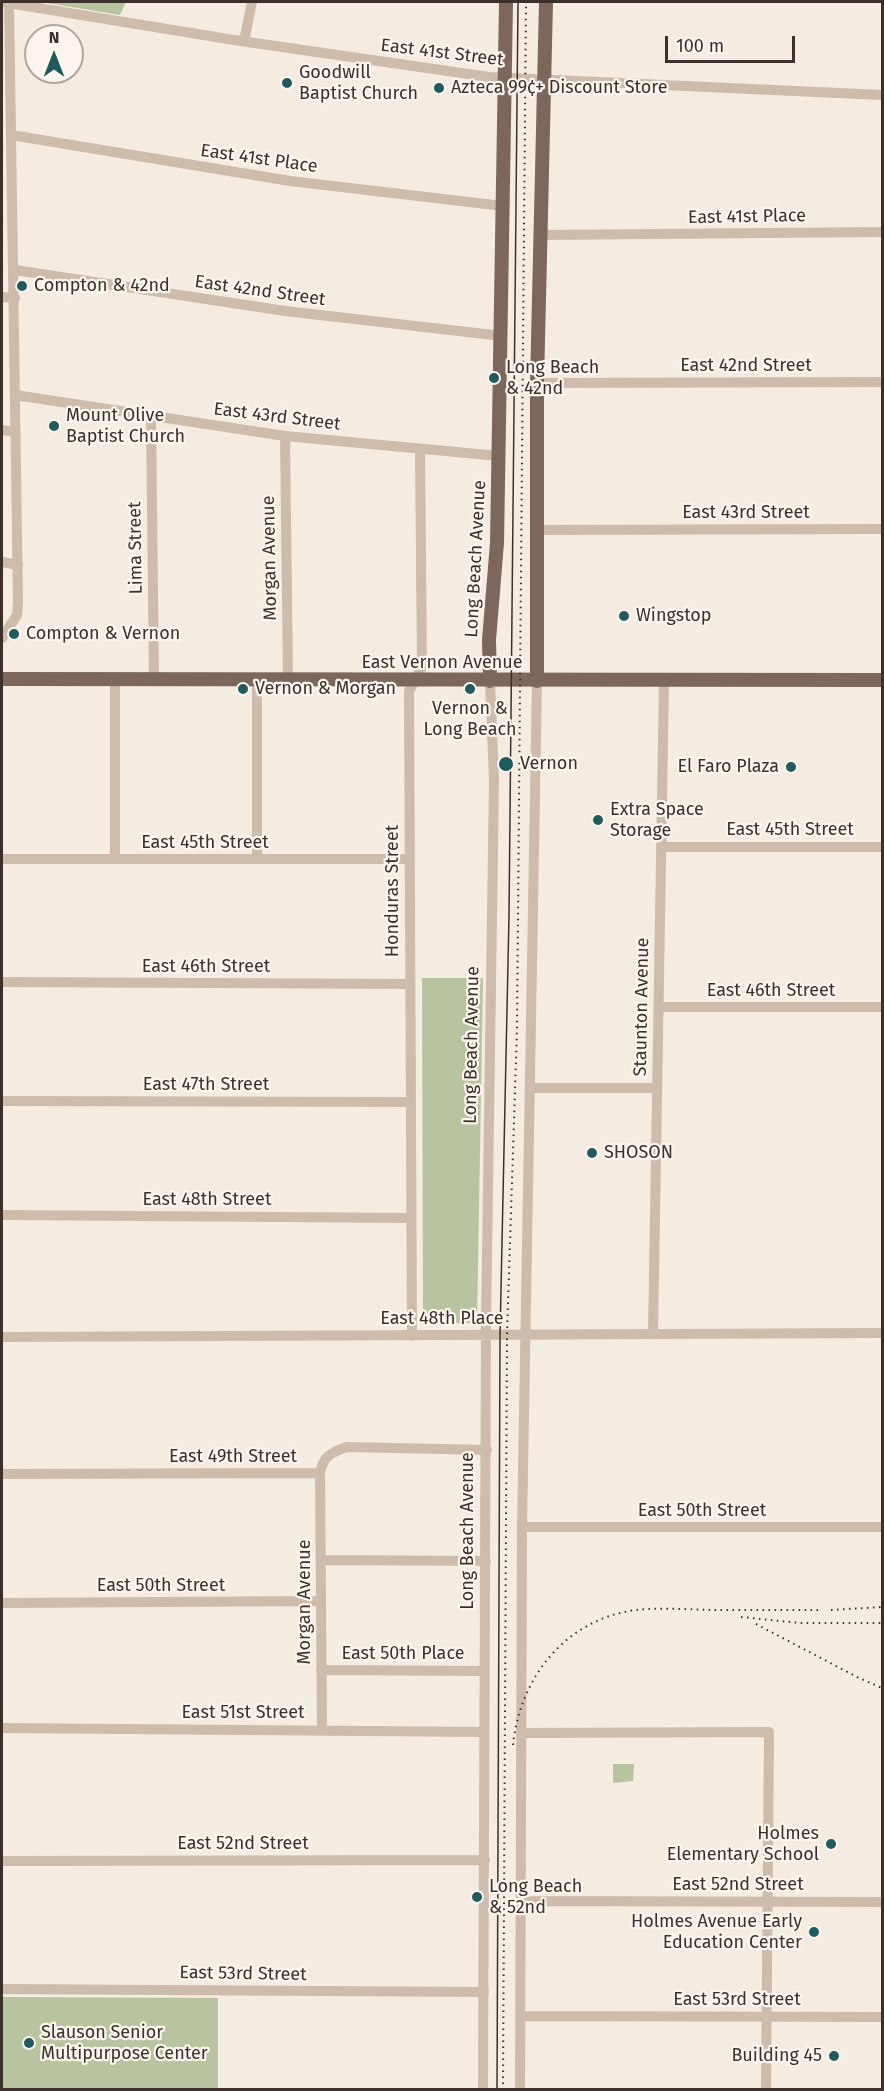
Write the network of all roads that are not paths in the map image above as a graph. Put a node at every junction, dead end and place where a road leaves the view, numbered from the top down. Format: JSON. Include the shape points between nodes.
{"nodes":[{"id":1,"x":5,"y":2,"type":"edge"},
{"id":2,"x":252,"y":2,"type":"edge"},
{"id":3,"x":506,"y":2,"type":"edge"},
{"id":4,"x":546,"y":2,"type":"edge"},
{"id":5,"x":244,"y":41,"type":"junction"},
{"id":6,"x":504,"y":78,"type":"junction"},
{"id":7,"x":544,"y":79,"type":"junction"},
{"id":8,"x":882,"y":95,"type":"edge"},
{"id":9,"x":8,"y":129,"type":"edge"},
{"id":10,"x":503,"y":206,"type":"junction"},
{"id":11,"x":882,"y":232,"type":"edge"},
{"id":12,"x":539,"y":235,"type":"junction"},
{"id":13,"x":15,"y":270,"type":"junction"},
{"id":14,"x":2,"y":297,"type":"edge"},
{"id":15,"x":15,"y":298,"type":"junction"},
{"id":16,"x":502,"y":336,"type":"junction"},
{"id":17,"x":882,"y":382,"type":"edge"},
{"id":18,"x":537,"y":383,"type":"junction"},
{"id":19,"x":15,"y":395,"type":"junction"},
{"id":20,"x":151,"y":417,"type":"junction"},
{"id":21,"x":2,"y":430,"type":"edge"},
{"id":22,"x":15,"y":432,"type":"junction"},
{"id":23,"x":285,"y":436,"type":"junction"},
{"id":24,"x":420,"y":450,"type":"junction"},
{"id":25,"x":499,"y":456,"type":"junction"},
{"id":26,"x":882,"y":529,"type":"edge"},
{"id":27,"x":537,"y":530,"type":"junction"},
{"id":28,"x":2,"y":562,"type":"edge"},
{"id":29,"x":18,"y":565,"type":"junction"},
{"id":30,"x":2,"y":638,"type":"edge"},
{"id":31,"x":2,"y":679,"type":"edge"},
{"id":32,"x":115,"y":680,"type":"junction"},
{"id":33,"x":154,"y":680,"type":"junction"},
{"id":34,"x":257,"y":680,"type":"junction"},
{"id":35,"x":288,"y":680,"type":"junction"},
{"id":36,"x":882,"y":680,"type":"edge"},
{"id":37,"x":414,"y":681,"type":"junction"},
{"id":38,"x":490,"y":681,"type":"junction"},
{"id":39,"x":537,"y":681,"type":"junction"},
{"id":40,"x":664,"y":681,"type":"junction"},
{"id":41,"x":661,"y":847,"type":"junction"},
{"id":42,"x":882,"y":847,"type":"edge"},
{"id":43,"x":2,"y":859,"type":"edge"},
{"id":44,"x":115,"y":859,"type":"junction"},
{"id":45,"x":256,"y":859,"type":"junction"},
{"id":46,"x":409,"y":859,"type":"junction"},
{"id":47,"x":2,"y":982,"type":"edge"},
{"id":48,"x":410,"y":984,"type":"junction"},
{"id":49,"x":659,"y":1007,"type":"junction"},
{"id":50,"x":882,"y":1007,"type":"edge"},
{"id":51,"x":530,"y":1088,"type":"junction"},
{"id":52,"x":657,"y":1088,"type":"junction"},
{"id":53,"x":2,"y":1101,"type":"edge"},
{"id":54,"x":411,"y":1102,"type":"junction"},
{"id":55,"x":2,"y":1215,"type":"edge"},
{"id":56,"x":411,"y":1218,"type":"junction"},
{"id":57,"x":882,"y":1333,"type":"edge"},
{"id":58,"x":653,"y":1334,"type":"junction"},
{"id":59,"x":525,"y":1335,"type":"junction"},
{"id":60,"x":412,"y":1336,"type":"junction"},
{"id":61,"x":487,"y":1336,"type":"junction"},
{"id":62,"x":2,"y":1337,"type":"edge"},
{"id":63,"x":487,"y":1450,"type":"junction"},
{"id":64,"x":320,"y":1473,"type":"junction"},
{"id":65,"x":2,"y":1474,"type":"edge"},
{"id":66,"x":522,"y":1527,"type":"junction"},
{"id":67,"x":882,"y":1527,"type":"edge"},
{"id":68,"x":322,"y":1560,"type":"junction"},
{"id":69,"x":486,"y":1561,"type":"junction"},
{"id":70,"x":321,"y":1601,"type":"junction"},
{"id":71,"x":2,"y":1603,"type":"edge"},
{"id":72,"x":321,"y":1670,"type":"junction"},
{"id":73,"x":484,"y":1671,"type":"junction"},
{"id":74,"x":2,"y":1728,"type":"edge"},
{"id":75,"x":322,"y":1730,"type":"junction"},
{"id":76,"x":484,"y":1732,"type":"junction"},
{"id":77,"x":522,"y":1733,"type":"junction"},
{"id":78,"x":485,"y":1860,"type":"junction"},
{"id":79,"x":2,"y":1861,"type":"edge"},
{"id":80,"x":521,"y":1901,"type":"junction"},
{"id":81,"x":767,"y":1902,"type":"junction"},
{"id":82,"x":882,"y":1902,"type":"edge"},
{"id":83,"x":2,"y":1989,"type":"edge"},
{"id":84,"x":484,"y":1992,"type":"junction"},
{"id":85,"x":520,"y":2016,"type":"junction"},
{"id":86,"x":766,"y":2017,"type":"junction"},
{"id":87,"x":882,"y":2018,"type":"edge"},
{"id":88,"x":483,"y":2090,"type":"edge"},
{"id":89,"x":520,"y":2090,"type":"edge"},
{"id":90,"x":766,"y":2090,"type":"edge"}],
"edges":[{"from":1,"to":5,"type":"street","name":"East 41st Street"},
{"from":1,"to":9,"type":"street"},
{"from":2,"to":5,"type":"street"},
{"from":3,"to":6,"type":"main road","name":"Long Beach Avenue"},
{"from":4,"to":7,"type":"main road"},
{"from":5,"to":6,"type":"street","name":"East 41st Street"},
{"from":6,"to":7,"type":"street","name":"East 41st Street"},
{"from":6,"to":10,"type":"main road","name":"Long Beach Avenue"},
{"from":7,"to":8,"type":"street","name":"East 41st Street"},
{"from":7,"to":12,"type":"main road"},
{"from":9,"to":10,"type":"street","name":"East 41st Place","via":[[290,181]]},
{"from":9,"to":13,"type":"street"},
{"from":10,"to":16,"type":"main road","name":"Long Beach Avenue"},
{"from":11,"to":12,"type":"street","name":"East 41st Place"},
{"from":12,"to":18,"type":"main road"},
{"from":13,"to":15,"type":"street"},
{"from":13,"to":16,"type":"street","name":"East 42nd Street","via":[[274,310]]},
{"from":14,"to":15,"type":"street"},
{"from":15,"to":19,"type":"street"},
{"from":16,"to":25,"type":"main road","name":"Long Beach Avenue"},
{"from":17,"to":18,"type":"street","name":"East 42nd Street"},
{"from":18,"to":27,"type":"main road"},
{"from":19,"to":20,"type":"street","name":"East 43rd Street"},
{"from":19,"to":22,"type":"street"},
{"from":20,"to":23,"type":"street","name":"East 43rd Street"},
{"from":20,"to":33,"type":"street","name":"Lima Street"},
{"from":21,"to":22,"type":"street"},
{"from":22,"to":29,"type":"street"},
{"from":23,"to":24,"type":"street","name":"East 43rd Street"},
{"from":23,"to":35,"type":"street","name":"Morgan Avenue"},
{"from":24,"to":25,"type":"street","name":"East 43rd Street"},
{"from":24,"to":37,"type":"street","name":"Honduras Street","via":[[422,668]]},
{"from":25,"to":38,"type":"main road","name":"Long Beach Avenue"},
{"from":26,"to":27,"type":"street","name":"East 43rd Street"},
{"from":27,"to":39,"type":"main road"},
{"from":28,"to":29,"type":"street"},
{"from":29,"to":30,"type":"street","via":[[16,615]]},
{"from":31,"to":32,"type":"main road","name":"East Vernon Avenue"},
{"from":32,"to":33,"type":"main road","name":"East Vernon Avenue"},
{"from":32,"to":44,"type":"street"},
{"from":33,"to":34,"type":"main road","name":"East Vernon Avenue"},
{"from":34,"to":35,"type":"main road","name":"East Vernon Avenue"},
{"from":34,"to":45,"type":"street"},
{"from":35,"to":37,"type":"main road","name":"East Vernon Avenue"},
{"from":36,"to":40,"type":"main road","name":"East Vernon Avenue"},
{"from":37,"to":38,"type":"main road","name":"East Vernon Avenue"},
{"from":37,"to":46,"type":"street","name":"Honduras Street","via":[[409,691]]},
{"from":38,"to":39,"type":"main road","name":"East Vernon Avenue"},
{"from":38,"to":61,"type":"street","name":"Long Beach Avenue","via":[[494,780]]},
{"from":39,"to":40,"type":"main road","name":"East Vernon Avenue"},
{"from":39,"to":51,"type":"street"},
{"from":40,"to":41,"type":"street","name":"Staunton Avenue"},
{"from":41,"to":42,"type":"street","name":"East 45th Street"},
{"from":41,"to":49,"type":"street","name":"Staunton Avenue"},
{"from":43,"to":44,"type":"street","name":"East 45th Street"},
{"from":44,"to":45,"type":"street","name":"East 45th Street"},
{"from":45,"to":46,"type":"street","name":"East 45th Street"},
{"from":46,"to":48,"type":"street","name":"Honduras Street"},
{"from":47,"to":48,"type":"street","name":"East 46th Street"},
{"from":48,"to":54,"type":"street","name":"Honduras Street"},
{"from":49,"to":50,"type":"street","name":"East 46th Street"},
{"from":49,"to":52,"type":"street","name":"Staunton Avenue"},
{"from":51,"to":52,"type":"street"},
{"from":51,"to":59,"type":"street"},
{"from":52,"to":58,"type":"street","name":"Staunton Avenue"},
{"from":53,"to":54,"type":"street","name":"East 47th Street"},
{"from":54,"to":56,"type":"street","name":"Honduras Street"},
{"from":55,"to":56,"type":"street","name":"East 48th Street"},
{"from":56,"to":60,"type":"street","name":"Honduras Street"},
{"from":57,"to":58,"type":"street","name":"East 48th Place"},
{"from":58,"to":59,"type":"street","name":"East 48th Place"},
{"from":59,"to":61,"type":"street","name":"East 48th Place"},
{"from":59,"to":66,"type":"street"},
{"from":60,"to":61,"type":"street","name":"East 48th Place"},
{"from":60,"to":62,"type":"street","name":"East 48th Place"},
{"from":61,"to":63,"type":"street","name":"Long Beach Avenue"},
{"from":63,"to":64,"type":"street","name":"East 49th Street","via":[[347,1447],[330,1453],[322,1462]]},
{"from":63,"to":69,"type":"street","name":"Long Beach Avenue"},
{"from":64,"to":65,"type":"street","name":"East 49th Street"},
{"from":64,"to":68,"type":"street","name":"Morgan Avenue"},
{"from":66,"to":67,"type":"street","name":"East 50th Street"},
{"from":66,"to":77,"type":"street"},
{"from":68,"to":69,"type":"street"},
{"from":68,"to":70,"type":"street","name":"Morgan Avenue"},
{"from":69,"to":73,"type":"street","name":"Long Beach Avenue"},
{"from":70,"to":71,"type":"street","name":"East 50th Street"},
{"from":70,"to":72,"type":"street","name":"Morgan Avenue"},
{"from":72,"to":73,"type":"street","name":"East 50th Place"},
{"from":72,"to":75,"type":"street","name":"Morgan Avenue"},
{"from":73,"to":76,"type":"street","name":"Long Beach Avenue"},
{"from":74,"to":75,"type":"street","name":"East 51st Street"},
{"from":75,"to":76,"type":"street","name":"East 51st Street"},
{"from":76,"to":78,"type":"street","name":"Long Beach Avenue"},
{"from":77,"to":80,"type":"street"},
{"from":77,"to":81,"type":"street","via":[[769,1732]]},
{"from":78,"to":79,"type":"street","name":"East 52nd Street"},
{"from":78,"to":84,"type":"street","name":"Long Beach Avenue"},
{"from":80,"to":81,"type":"street","name":"East 52nd Street"},
{"from":80,"to":85,"type":"street"},
{"from":81,"to":82,"type":"street","name":"East 52nd Street"},
{"from":81,"to":86,"type":"street"},
{"from":83,"to":84,"type":"street","name":"East 53rd Street"},
{"from":84,"to":88,"type":"street","name":"Long Beach Avenue"},
{"from":85,"to":86,"type":"street","name":"East 53rd Street"},
{"from":85,"to":89,"type":"street"},
{"from":86,"to":87,"type":"street","name":"East 53rd Street"},
{"from":86,"to":90,"type":"street"}]}
